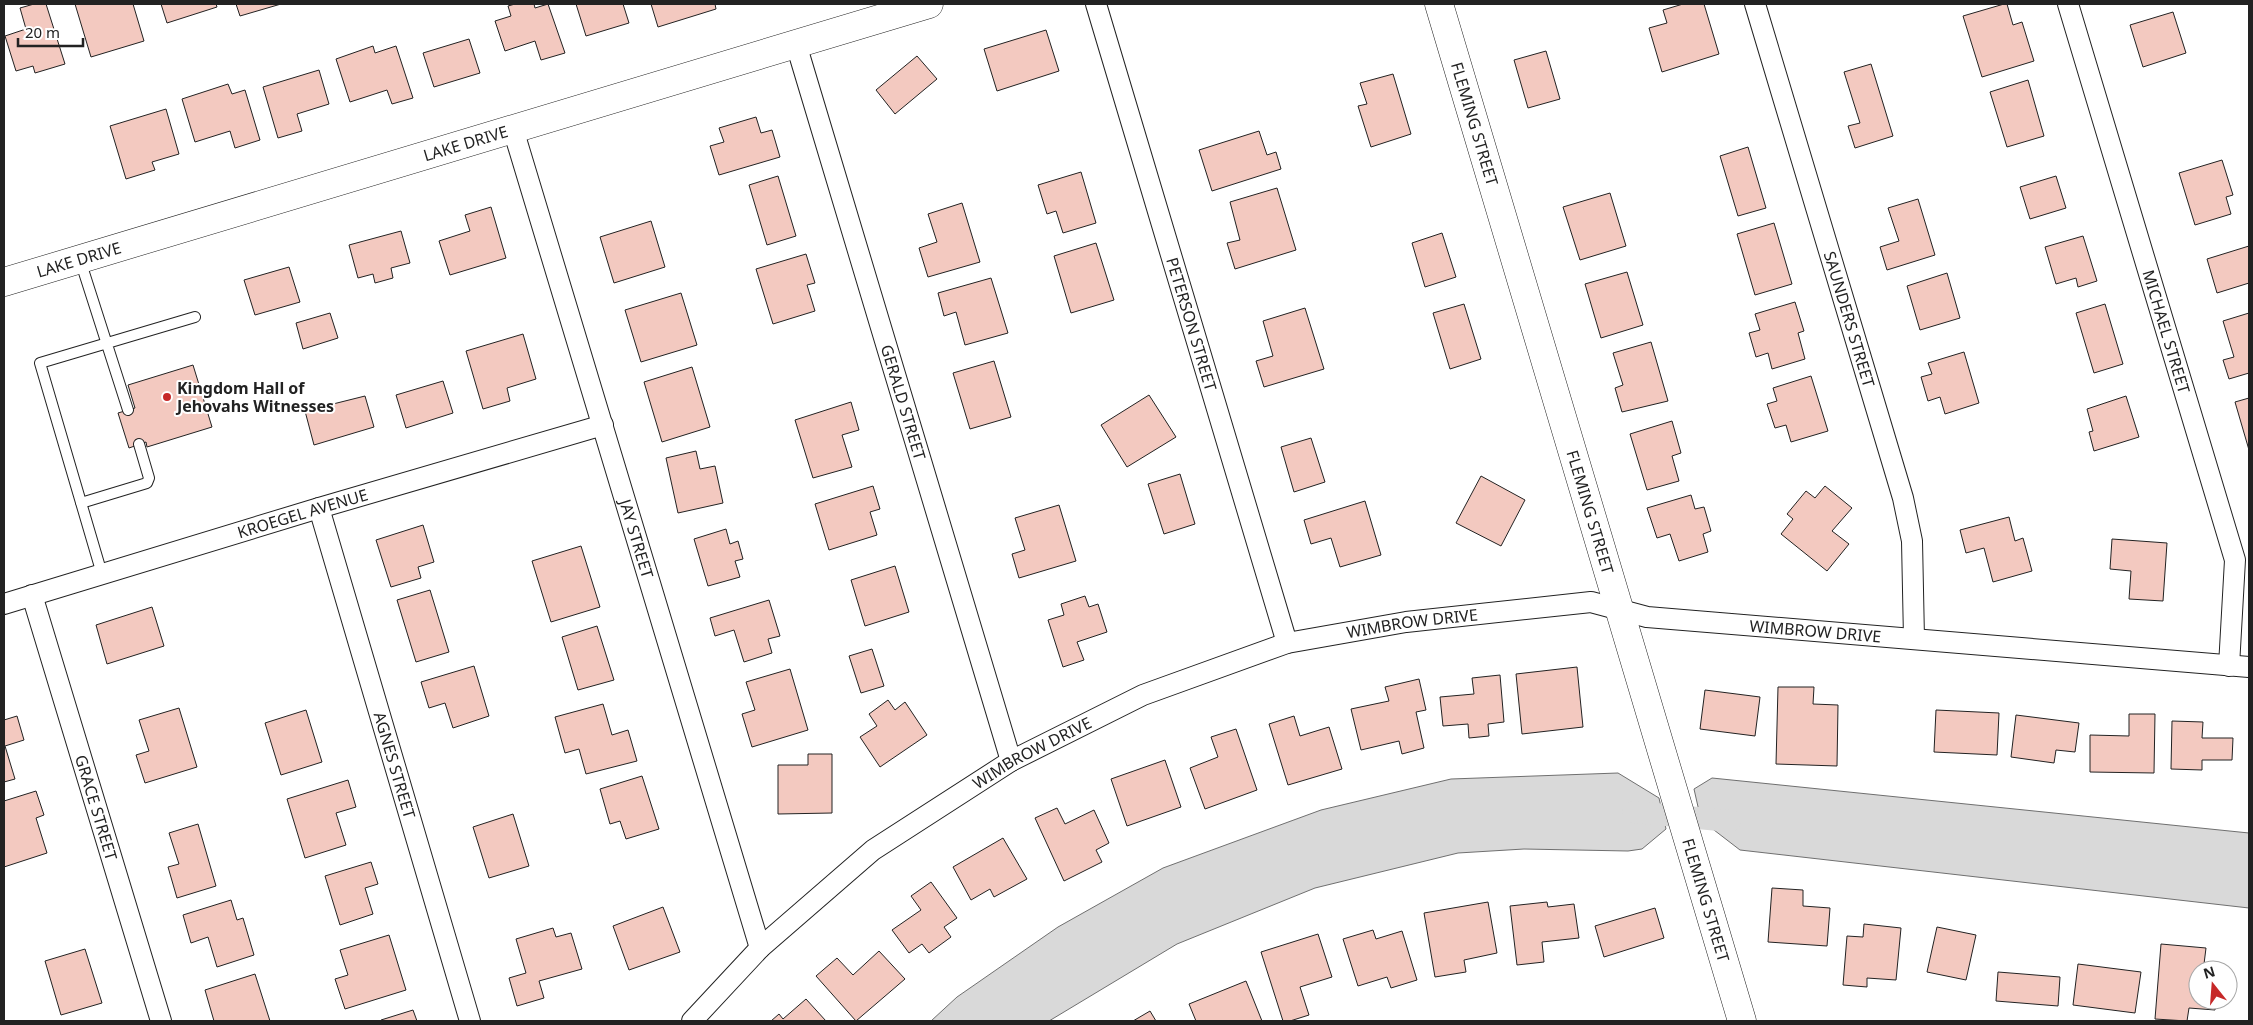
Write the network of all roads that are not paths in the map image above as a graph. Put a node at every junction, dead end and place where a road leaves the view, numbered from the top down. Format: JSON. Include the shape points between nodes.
{"nodes":[{"id":1,"x":929,"y":4,"type":"edge"},
{"id":2,"x":1096,"y":4,"type":"edge"},
{"id":3,"x":1438,"y":4,"type":"edge"},
{"id":4,"x":1756,"y":4,"type":"edge"},
{"id":5,"x":2068,"y":4,"type":"edge"},
{"id":6,"x":796,"y":44,"type":"junction"},
{"id":7,"x":513,"y":129,"type":"junction"},
{"id":8,"x":79,"y":259,"type":"junction"},
{"id":9,"x":4,"y":282,"type":"edge"},
{"id":10,"x":195,"y":317,"type":"dead end"},
{"id":11,"x":107,"y":344,"type":"junction"},
{"id":12,"x":128,"y":410,"type":"dead end"},
{"id":13,"x":603,"y":424,"type":"junction"},
{"id":14,"x":139,"y":444,"type":"dead end"},
{"id":15,"x":81,"y":502,"type":"junction"},
{"id":16,"x":319,"y":508,"type":"junction"},
{"id":17,"x":102,"y":574,"type":"junction"},
{"id":18,"x":32,"y":595,"type":"junction"},
{"id":19,"x":4,"y":604,"type":"edge"},
{"id":20,"x":1620,"y":610,"type":"junction"},
{"id":21,"x":1914,"y":639,"type":"junction"},
{"id":22,"x":1287,"y":643,"type":"junction"},
{"id":23,"x":2228,"y":666,"type":"junction"},
{"id":24,"x":2249,"y":667,"type":"edge"},
{"id":25,"x":1011,"y":761,"type":"junction"},
{"id":26,"x":760,"y":948,"type":"junction"},
{"id":27,"x":161,"y":1021,"type":"edge"},
{"id":28,"x":470,"y":1021,"type":"edge"},
{"id":29,"x":692,"y":1021,"type":"edge"},
{"id":30,"x":1742,"y":1021,"type":"edge"}],
"edges":[{"from":1,"to":6,"type":"street","name":"LAKE DRIVE"},
{"from":2,"to":22,"type":"street","name":"PETERSON STREET"},
{"from":3,"to":20,"type":"street","name":"FLEMING STREET"},
{"from":4,"to":21,"type":"street","name":"SAUNDERS STREET","via":[[1903,498],[1912,541]]},
{"from":5,"to":23,"type":"street","name":"MICHAEL STREET","via":[[2235,560]]},
{"from":6,"to":7,"type":"street","name":"LAKE DRIVE"},
{"from":6,"to":25,"type":"street","name":"GERALD STREET"},
{"from":7,"to":8,"type":"street","name":"LAKE DRIVE"},
{"from":7,"to":13,"type":"street","name":"JAY STREET"},
{"from":8,"to":9,"type":"street","name":"LAKE DRIVE"},
{"from":8,"to":11,"type":"lane"},
{"from":10,"to":11,"type":"lane"},
{"from":11,"to":12,"type":"lane"},
{"from":11,"to":15,"type":"lane","via":[[40,363]]},
{"from":13,"to":16,"type":"street","name":"KROEGEL AVENUE"},
{"from":13,"to":26,"type":"street","name":"JAY STREET"},
{"from":14,"to":15,"type":"lane","via":[[149,478],[147,483]]},
{"from":15,"to":17,"type":"lane"},
{"from":16,"to":17,"type":"street","name":"KROEGEL AVENUE"},
{"from":16,"to":28,"type":"street","name":"AGNES STREET"},
{"from":17,"to":18,"type":"street","name":"KROEGEL AVENUE"},
{"from":18,"to":19,"type":"street","name":"KROEGEL AVENUE"},
{"from":18,"to":27,"type":"street","name":"GRACE STREET"},
{"from":20,"to":21,"type":"street","name":"WIMBROW DRIVE","via":[[1646,617]]},
{"from":20,"to":22,"type":"street","name":"WIMBROW DRIVE","via":[[1591,602],[1406,622]]},
{"from":20,"to":30,"type":"street","name":"FLEMING STREET"},
{"from":21,"to":23,"type":"street","name":"WIMBROW DRIVE"},
{"from":22,"to":25,"type":"street","name":"WIMBROW DRIVE","via":[[1143,695]]},
{"from":23,"to":24,"type":"street","name":"WIMBROW DRIVE"},
{"from":25,"to":26,"type":"street","name":"WIMBROW DRIVE","via":[[873,850]]},
{"from":26,"to":29,"type":"street","name":"WIMBROW DRIVE"}]}
